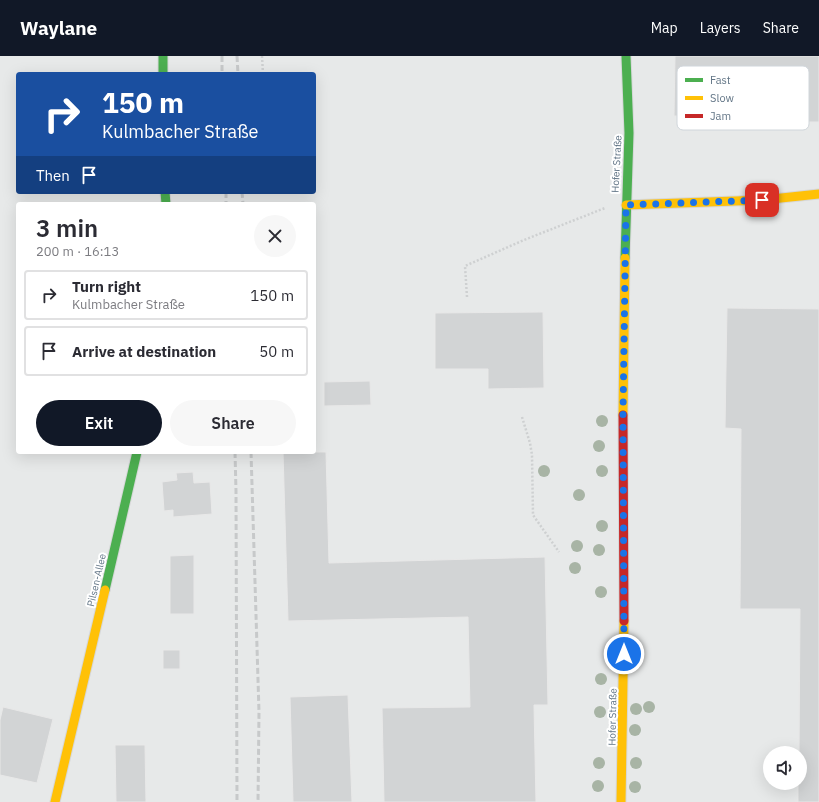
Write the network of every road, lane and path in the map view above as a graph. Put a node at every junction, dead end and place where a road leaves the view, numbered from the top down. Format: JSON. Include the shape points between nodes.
{"nodes":[{"id":1,"x":163,"y":56,"type":"edge"},
{"id":2,"x":262,"y":56,"type":"edge"},
{"id":3,"x":626,"y":56,"type":"edge"},
{"id":4,"x":163,"y":72,"type":"edge"},
{"id":5,"x":263,"y":72,"type":"edge"},
{"id":6,"x":819,"y":194,"type":"edge"},
{"id":7,"x":626,"y":205,"type":"junction"},
{"id":8,"x":467,"y":298,"type":"dead end"},
{"id":9,"x":522,"y":417,"type":"dead end"},
{"id":10,"x":137,"y":454,"type":"edge"},
{"id":11,"x":559,"y":552,"type":"dead end"},
{"id":12,"x":55,"y":802,"type":"edge"},
{"id":13,"x":621,"y":802,"type":"edge"}],
"edges":[{"from":1,"to":4,"type":"street"},
{"from":2,"to":5,"type":"path"},
{"from":3,"to":7,"type":"street","name":"Hofer Straße","via":[[629,133]]},
{"from":6,"to":7,"type":"street","via":[[762,200]]},
{"from":7,"to":8,"type":"path","via":[[608,207],[465,266]]},
{"from":7,"to":13,"type":"street","name":"Hofer Straße"},
{"from":9,"to":11,"type":"path","via":[[532,455],[533,515]]},
{"from":10,"to":12,"type":"street","name":"Pilsen-Allee"}]}
